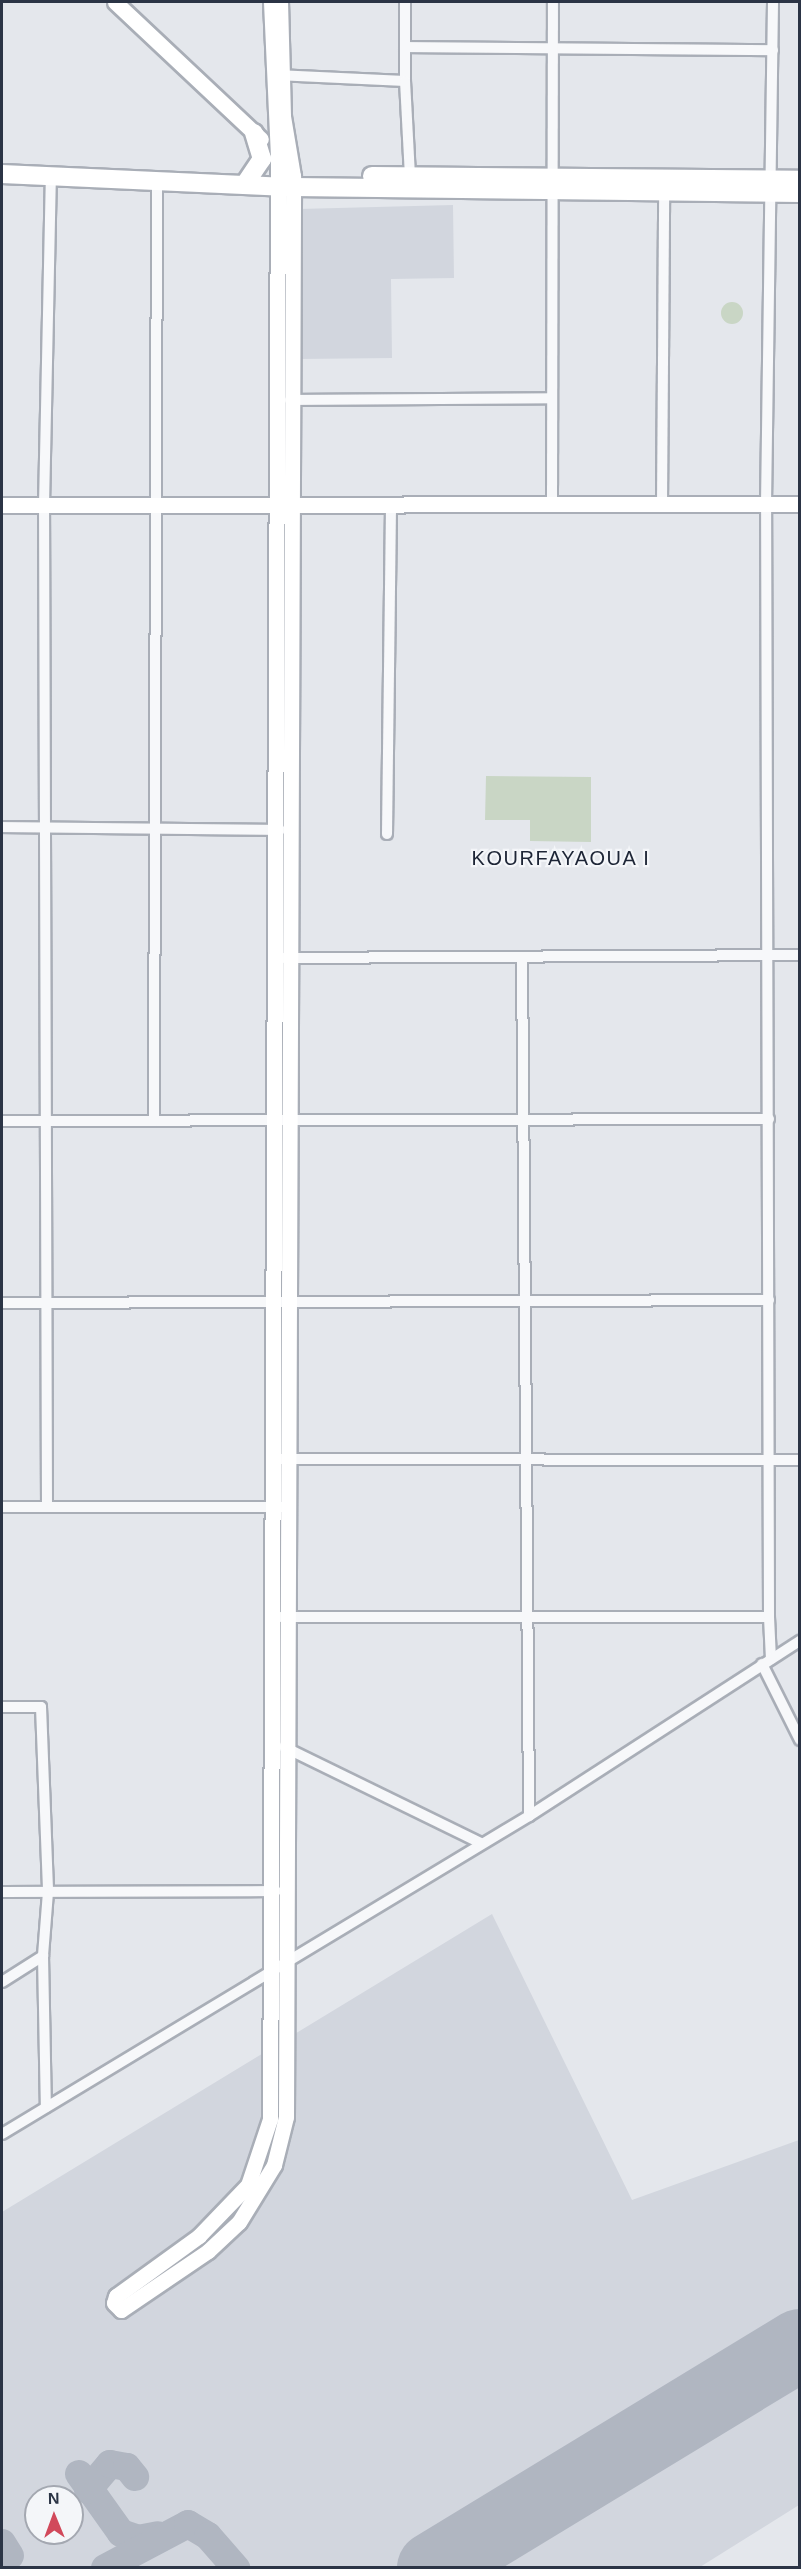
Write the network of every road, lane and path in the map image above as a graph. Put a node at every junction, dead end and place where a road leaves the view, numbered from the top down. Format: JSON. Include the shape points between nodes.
{"nodes":[{"id":1,"x":115,"y":2,"type":"edge"},
{"id":2,"x":271,"y":2,"type":"edge"},
{"id":3,"x":280,"y":2,"type":"edge"},
{"id":4,"x":405,"y":2,"type":"edge"},
{"id":5,"x":553,"y":2,"type":"edge"},
{"id":6,"x":773,"y":2,"type":"edge"},
{"id":7,"x":405,"y":47,"type":"junction"},
{"id":8,"x":553,"y":48,"type":"junction"},
{"id":9,"x":773,"y":50,"type":"junction"},
{"id":10,"x":277,"y":75,"type":"junction"},
{"id":11,"x":405,"y":81,"type":"junction"},
{"id":12,"x":254,"y":133,"type":"junction"},
{"id":13,"x":278,"y":155,"type":"junction"},
{"id":14,"x":2,"y":174,"type":"edge"},
{"id":15,"x":51,"y":176,"type":"junction"},
{"id":16,"x":410,"y":176,"type":"junction"},
{"id":17,"x":157,"y":180,"type":"junction"},
{"id":18,"x":800,"y":180,"type":"edge"},
{"id":19,"x":240,"y":182,"type":"junction"},
{"id":20,"x":285,"y":182,"type":"junction"},
{"id":21,"x":553,"y":185,"type":"junction"},
{"id":22,"x":772,"y":187,"type":"junction"},
{"id":23,"x":664,"y":192,"type":"junction"},
{"id":24,"x":800,"y":193,"type":"edge"},
{"id":25,"x":552,"y":398,"type":"junction"},
{"id":26,"x":290,"y":400,"type":"junction"},
{"id":27,"x":157,"y":504,"type":"junction"},
{"id":28,"x":283,"y":504,"type":"junction"},
{"id":29,"x":391,"y":504,"type":"junction"},
{"id":30,"x":552,"y":504,"type":"junction"},
{"id":31,"x":662,"y":504,"type":"junction"},
{"id":32,"x":766,"y":504,"type":"junction"},
{"id":33,"x":800,"y":504,"type":"edge"},
{"id":34,"x":2,"y":505,"type":"edge"},
{"id":35,"x":44,"y":505,"type":"junction"},
{"id":36,"x":2,"y":827,"type":"edge"},
{"id":37,"x":45,"y":828,"type":"junction"},
{"id":38,"x":155,"y":829,"type":"junction"},
{"id":39,"x":282,"y":830,"type":"junction"},
{"id":40,"x":387,"y":834,"type":"dead end"},
{"id":41,"x":769,"y":953,"type":"junction"},
{"id":42,"x":800,"y":955,"type":"edge"},
{"id":43,"x":522,"y":957,"type":"junction"},
{"id":44,"x":281,"y":958,"type":"junction"},
{"id":45,"x":769,"y":1119,"type":"junction"},
{"id":46,"x":281,"y":1120,"type":"junction"},
{"id":47,"x":526,"y":1120,"type":"junction"},
{"id":48,"x":2,"y":1121,"type":"edge"},
{"id":49,"x":47,"y":1121,"type":"junction"},
{"id":50,"x":154,"y":1121,"type":"junction"},
{"id":51,"x":769,"y":1300,"type":"junction"},
{"id":52,"x":280,"y":1302,"type":"junction"},
{"id":53,"x":526,"y":1302,"type":"junction"},
{"id":54,"x":2,"y":1303,"type":"edge"},
{"id":55,"x":48,"y":1305,"type":"junction"},
{"id":56,"x":280,"y":1459,"type":"junction"},
{"id":57,"x":527,"y":1460,"type":"junction"},
{"id":58,"x":769,"y":1460,"type":"junction"},
{"id":59,"x":800,"y":1460,"type":"edge"},
{"id":60,"x":271,"y":1506,"type":"junction"},
{"id":61,"x":2,"y":1507,"type":"edge"},
{"id":62,"x":46,"y":1507,"type":"junction"},
{"id":63,"x":287,"y":1507,"type":"junction"},
{"id":64,"x":528,"y":1615,"type":"junction"},
{"id":65,"x":277,"y":1617,"type":"junction"},
{"id":66,"x":769,"y":1617,"type":"junction"},
{"id":67,"x":800,"y":1641,"type":"edge"},
{"id":68,"x":767,"y":1662,"type":"junction"},
{"id":69,"x":2,"y":1707,"type":"edge"},
{"id":70,"x":271,"y":1740,"type":"junction"},
{"id":71,"x":800,"y":1740,"type":"edge"},
{"id":72,"x":287,"y":1748,"type":"junction"},
{"id":73,"x":529,"y":1816,"type":"junction"},
{"id":74,"x":481,"y":1843,"type":"junction"},
{"id":75,"x":2,"y":1892,"type":"edge"},
{"id":76,"x":48,"y":1892,"type":"junction"},
{"id":77,"x":270,"y":1892,"type":"junction"},
{"id":78,"x":286,"y":1892,"type":"junction"},
{"id":79,"x":43,"y":1956,"type":"junction"},
{"id":80,"x":286,"y":1962,"type":"junction"},
{"id":81,"x":271,"y":1972,"type":"junction"},
{"id":82,"x":2,"y":1982,"type":"edge"},
{"id":83,"x":46,"y":2107,"type":"junction"},
{"id":84,"x":2,"y":2134,"type":"edge"}],
"edges":[{"from":1,"to":12,"type":"street"},
{"from":2,"to":10,"type":"street"},
{"from":3,"to":10,"type":"street"},
{"from":4,"to":7,"type":"street"},
{"from":5,"to":8,"type":"street"},
{"from":6,"to":9,"type":"street"},
{"from":7,"to":8,"type":"street"},
{"from":7,"to":11,"type":"street"},
{"from":8,"to":9,"type":"street"},
{"from":8,"to":21,"type":"street"},
{"from":9,"to":22,"type":"street"},
{"from":10,"to":11,"type":"street"},
{"from":10,"to":13,"type":"street"},
{"from":10,"to":20,"type":"street"},
{"from":11,"to":16,"type":"street"},
{"from":12,"to":13,"type":"street"},
{"from":12,"to":19,"type":"main road","via":[[262,159]]},
{"from":13,"to":20,"type":"street"},
{"from":14,"to":15,"type":"main road"},
{"from":15,"to":17,"type":"main road"},
{"from":15,"to":35,"type":"street"},
{"from":16,"to":20,"type":"main road"},
{"from":16,"to":21,"type":"main road"},
{"from":17,"to":19,"type":"main road"},
{"from":17,"to":27,"type":"street"},
{"from":18,"to":22,"type":"main road"},
{"from":19,"to":20,"type":"main road"},
{"from":20,"to":21,"type":"main road"},
{"from":20,"to":26,"type":"street"},
{"from":20,"to":28,"type":"street"},
{"from":21,"to":22,"type":"main road"},
{"from":21,"to":23,"type":"main road"},
{"from":21,"to":25,"type":"street"},
{"from":22,"to":23,"type":"main road"},
{"from":22,"to":24,"type":"main road"},
{"from":22,"to":32,"type":"street"},
{"from":23,"to":31,"type":"street"},
{"from":25,"to":26,"type":"street"},
{"from":25,"to":30,"type":"street"},
{"from":26,"to":28,"type":"street"},
{"from":27,"to":28,"type":"street"},
{"from":27,"to":35,"type":"street"},
{"from":27,"to":38,"type":"street"},
{"from":28,"to":29,"type":"street"},
{"from":28,"to":39,"type":"street"},
{"from":29,"to":30,"type":"street"},
{"from":29,"to":40,"type":"street"},
{"from":30,"to":31,"type":"street"},
{"from":31,"to":32,"type":"street"},
{"from":32,"to":33,"type":"street"},
{"from":32,"to":41,"type":"street"},
{"from":34,"to":35,"type":"street"},
{"from":35,"to":37,"type":"street"},
{"from":36,"to":37,"type":"street"},
{"from":37,"to":38,"type":"street"},
{"from":37,"to":49,"type":"street"},
{"from":38,"to":39,"type":"street"},
{"from":38,"to":50,"type":"street"},
{"from":39,"to":44,"type":"street"},
{"from":41,"to":42,"type":"street"},
{"from":41,"to":43,"type":"street"},
{"from":41,"to":45,"type":"street"},
{"from":43,"to":44,"type":"street"},
{"from":43,"to":47,"type":"street"},
{"from":44,"to":46,"type":"street"},
{"from":45,"to":47,"type":"street"},
{"from":45,"to":51,"type":"street"},
{"from":46,"to":47,"type":"street"},
{"from":46,"to":50,"type":"street"},
{"from":46,"to":52,"type":"street"},
{"from":47,"to":53,"type":"street"},
{"from":48,"to":49,"type":"street"},
{"from":49,"to":50,"type":"street"},
{"from":49,"to":55,"type":"street"},
{"from":51,"to":53,"type":"street"},
{"from":51,"to":58,"type":"street"},
{"from":52,"to":53,"type":"street"},
{"from":52,"to":55,"type":"street"},
{"from":52,"to":56,"type":"street"},
{"from":53,"to":57,"type":"street"},
{"from":54,"to":55,"type":"street"},
{"from":55,"to":62,"type":"street"},
{"from":56,"to":57,"type":"street"},
{"from":56,"to":60,"type":"street"},
{"from":56,"to":63,"type":"street"},
{"from":57,"to":58,"type":"street"},
{"from":57,"to":64,"type":"street"},
{"from":58,"to":59,"type":"street"},
{"from":58,"to":66,"type":"street"},
{"from":60,"to":62,"type":"street"},
{"from":60,"to":63,"type":"street"},
{"from":60,"to":65,"type":"street"},
{"from":61,"to":62,"type":"street"},
{"from":63,"to":65,"type":"street"},
{"from":64,"to":65,"type":"street"},
{"from":64,"to":66,"type":"street"},
{"from":64,"to":73,"type":"street"},
{"from":65,"to":70,"type":"street"},
{"from":65,"to":72,"type":"street"},
{"from":66,"to":68,"type":"street"},
{"from":67,"to":68,"type":"street"},
{"from":68,"to":71,"type":"street"},
{"from":68,"to":73,"type":"street"},
{"from":69,"to":76,"type":"street","via":[[41,1707]]},
{"from":70,"to":72,"type":"street"},
{"from":70,"to":77,"type":"street"},
{"from":72,"to":74,"type":"street"},
{"from":72,"to":78,"type":"street"},
{"from":73,"to":74,"type":"street"},
{"from":74,"to":80,"type":"street"},
{"from":75,"to":76,"type":"street"},
{"from":76,"to":77,"type":"street"},
{"from":76,"to":79,"type":"street"},
{"from":77,"to":78,"type":"street"},
{"from":77,"to":81,"type":"street"},
{"from":78,"to":80,"type":"street"},
{"from":79,"to":82,"type":"street"},
{"from":79,"to":83,"type":"street"},
{"from":80,"to":81,"type":"street"},
{"from":80,"to":81,"type":"street","via":[[286,2117],[274,2165],[239,2222],[208,2251],[126,2310],[117,2309],[116,2296],[224,2213],[259,2164],[270,2119]]},
{"from":81,"to":83,"type":"street"},
{"from":83,"to":84,"type":"street"}]}
